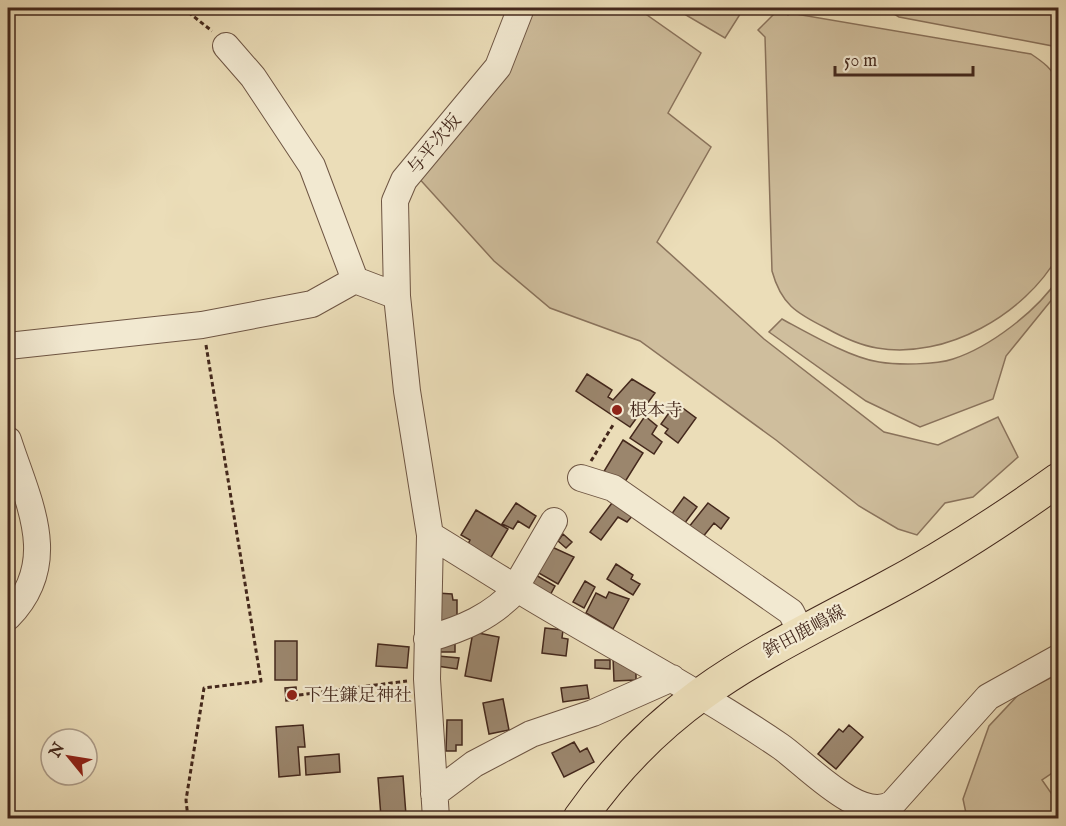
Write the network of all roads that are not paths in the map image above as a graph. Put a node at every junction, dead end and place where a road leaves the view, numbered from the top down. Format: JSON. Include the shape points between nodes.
{"nodes":[{"id":1,"x":521,"y":8,"type":"edge"},
{"id":2,"x":226,"y":46,"type":"road end"},
{"id":3,"x":355,"y":280,"type":"junction"},
{"id":4,"x":397,"y":296,"type":"junction"},
{"id":5,"x":8,"y":346,"type":"edge"},
{"id":6,"x":8,"y":440,"type":"edge"},
{"id":7,"x":581,"y":478,"type":"dead end"},
{"id":8,"x":1059,"y":480,"type":"edge"},
{"id":9,"x":554,"y":521,"type":"dead end"},
{"id":10,"x":430,"y":535,"type":"junction"},
{"id":11,"x":516,"y":589,"type":"junction"},
{"id":12,"x":8,"y":617,"type":"edge"},
{"id":13,"x":801,"y":632,"type":"junction"},
{"id":14,"x":427,"y":639,"type":"junction"},
{"id":15,"x":1059,"y":658,"type":"edge"},
{"id":16,"x":686,"y":686,"type":"junction"},
{"id":17,"x":435,"y":806,"type":"edge"},
{"id":18,"x":849,"y":809,"type":"edge"},
{"id":19,"x":580,"y":819,"type":"edge"}],
"edges":[{"from":1,"to":4,"type":"street","name":"与平次坂","via":[[498,67],[404,180],[395,201]]},
{"from":2,"to":3,"type":"street","via":[[253,78],[312,166]]},
{"from":3,"to":4,"type":"street"},
{"from":3,"to":5,"type":"street","via":[[312,304],[202,325]]},
{"from":4,"to":10,"type":"street","name":"与平次坂","via":[[407,391]]},
{"from":6,"to":12,"type":"street","via":[[36,520],[37,572],[20,604]]},
{"from":7,"to":13,"type":"street","via":[[613,488],[791,612]]},
{"from":8,"to":13,"type":"main road","name":"鉾田鹿嶋線","via":[[883,590]]},
{"from":9,"to":11,"type":"street"},
{"from":10,"to":11,"type":"street"},
{"from":10,"to":14,"type":"street","name":"与平次坂"},
{"from":11,"to":14,"type":"street","via":[[505,603],[481,620]]},
{"from":11,"to":16,"type":"street"},
{"from":13,"to":16,"type":"main road","name":"鉾田鹿嶋線","via":[[745,663]]},
{"from":14,"to":17,"type":"street","name":"与平次坂"},
{"from":15,"to":18,"type":"street","via":[[987,697],[885,810]]},
{"from":16,"to":17,"type":"street","via":[[531,734],[474,764]]},
{"from":16,"to":18,"type":"street","via":[[782,747]]},
{"from":16,"to":19,"type":"main road","name":"鉾田鹿嶋線"}]}
